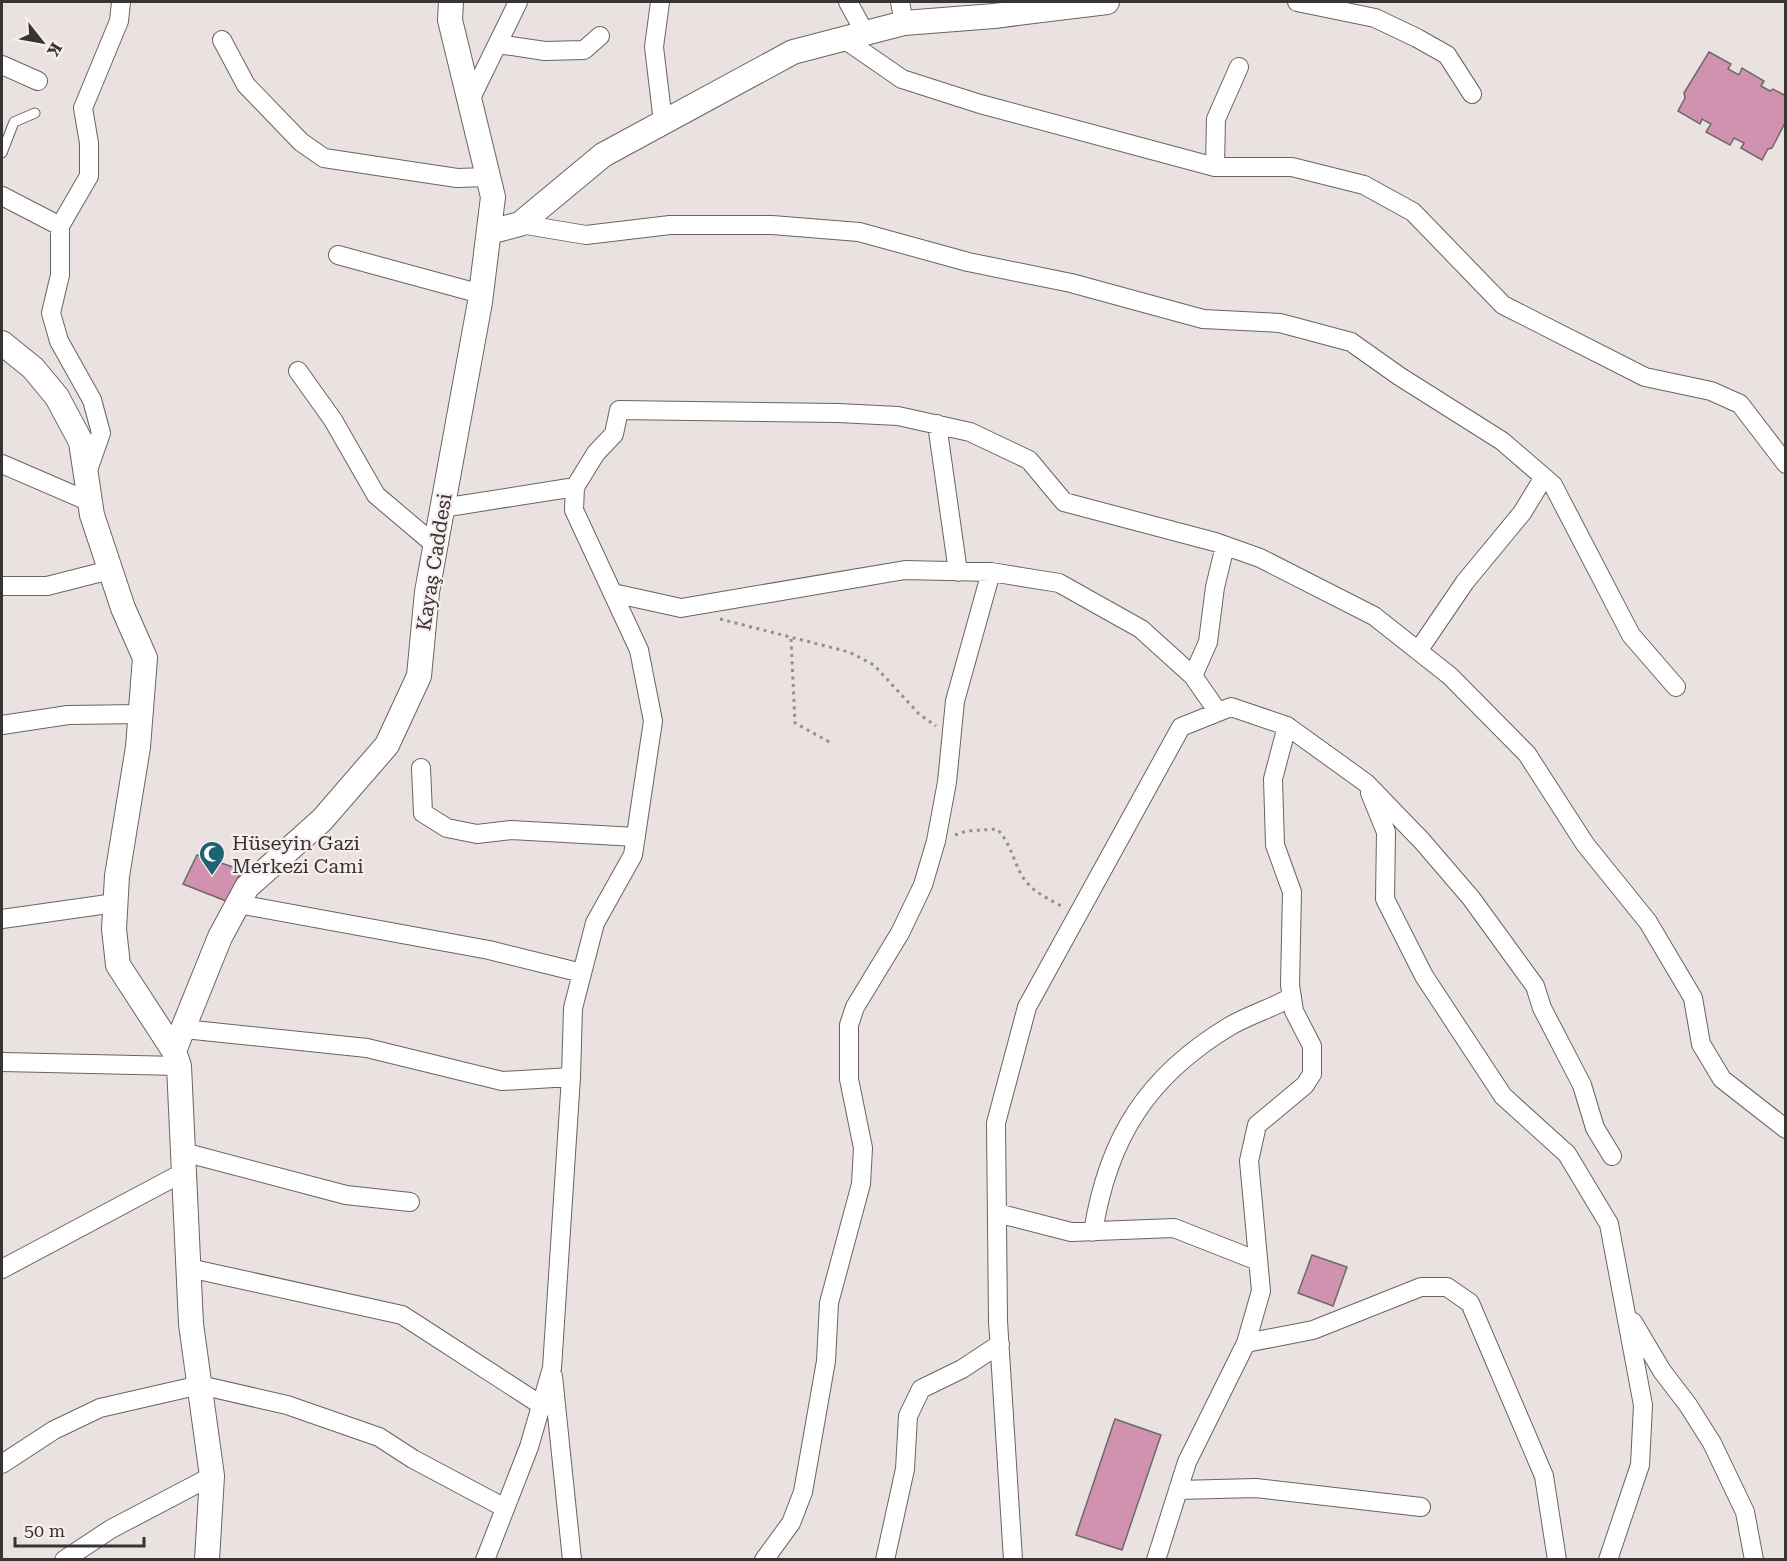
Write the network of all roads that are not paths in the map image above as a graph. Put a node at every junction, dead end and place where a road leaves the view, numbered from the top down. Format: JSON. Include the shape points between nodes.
{"nodes":[{"id":1,"x":121,"y":2,"type":"edge"},
{"id":2,"x":431,"y":2,"type":"edge"},
{"id":3,"x":518,"y":2,"type":"edge"},
{"id":4,"x":660,"y":2,"type":"edge"},
{"id":5,"x":848,"y":2,"type":"edge"},
{"id":6,"x":1107,"y":2,"type":"edge"},
{"id":7,"x":1297,"y":2,"type":"edge"},
{"id":8,"x":450,"y":11,"type":"edge"},
{"id":9,"x":902,"y":12,"type":"edge"},
{"id":10,"x":600,"y":36,"type":"dead end"},
{"id":11,"x":854,"y":36,"type":"junction"},
{"id":12,"x":222,"y":40,"type":"dead end"},
{"id":13,"x":498,"y":44,"type":"junction"},
{"id":14,"x":2,"y":64,"type":"edge"},
{"id":15,"x":1239,"y":67,"type":"dead end"},
{"id":16,"x":38,"y":81,"type":"dead end"},
{"id":17,"x":1472,"y":94,"type":"dead end"},
{"id":18,"x":470,"y":100,"type":"junction"},
{"id":19,"x":35,"y":113,"type":"dead end"},
{"id":20,"x":663,"y":122,"type":"junction"},
{"id":21,"x":2,"y":153,"type":"edge"},
{"id":22,"x":1215,"y":167,"type":"junction"},
{"id":23,"x":488,"y":177,"type":"junction"},
{"id":24,"x":2,"y":196,"type":"edge"},
{"id":25,"x":520,"y":224,"type":"junction"},
{"id":26,"x":60,"y":226,"type":"junction"},
{"id":27,"x":489,"y":232,"type":"junction"},
{"id":28,"x":338,"y":255,"type":"dead end"},
{"id":29,"x":481,"y":294,"type":"junction"},
{"id":30,"x":2,"y":344,"type":"edge"},
{"id":31,"x":298,"y":371,"type":"dead end"},
{"id":32,"x":937,"y":424,"type":"junction"},
{"id":33,"x":2,"y":464,"type":"edge"},
{"id":34,"x":1785,"y":464,"type":"edge"},
{"id":35,"x":86,"y":477,"type":"junction"},
{"id":36,"x":1544,"y":477,"type":"junction"},
{"id":37,"x":575,"y":487,"type":"junction"},
{"id":38,"x":90,"y":502,"type":"junction"},
{"id":39,"x":442,"y":507,"type":"junction"},
{"id":40,"x":435,"y":545,"type":"junction"},
{"id":41,"x":1225,"y":546,"type":"junction"},
{"id":42,"x":110,"y":570,"type":"junction"},
{"id":43,"x":958,"y":572,"type":"junction"},
{"id":44,"x":991,"y":572,"type":"junction"},
{"id":45,"x":2,"y":586,"type":"edge"},
{"id":46,"x":613,"y":593,"type":"junction"},
{"id":47,"x":1418,"y":651,"type":"junction"},
{"id":48,"x":1193,"y":676,"type":"junction"},
{"id":49,"x":1676,"y":687,"type":"dead end"},
{"id":50,"x":1218,"y":712,"type":"junction"},
{"id":51,"x":141,"y":714,"type":"junction"},
{"id":52,"x":2,"y":724,"type":"edge"},
{"id":53,"x":1287,"y":726,"type":"junction"},
{"id":54,"x":421,"y":768,"type":"dead end"},
{"id":55,"x":1366,"y":783,"type":"junction"},
{"id":56,"x":636,"y":837,"type":"junction"},
{"id":57,"x":115,"y":903,"type":"junction"},
{"id":58,"x":238,"y":904,"type":"junction"},
{"id":59,"x":2,"y":919,"type":"edge"},
{"id":60,"x":582,"y":973,"type":"junction"},
{"id":61,"x":1292,"y":997,"type":"junction"},
{"id":62,"x":184,"y":1029,"type":"junction"},
{"id":63,"x":177,"y":1059,"type":"junction"},
{"id":64,"x":2,"y":1062,"type":"edge"},
{"id":65,"x":571,"y":1077,"type":"junction"},
{"id":66,"x":1785,"y":1129,"type":"edge"},
{"id":67,"x":1612,"y":1156,"type":"dead end"},
{"id":68,"x":184,"y":1162,"type":"junction"},
{"id":69,"x":410,"y":1202,"type":"dead end"},
{"id":70,"x":997,"y":1214,"type":"junction"},
{"id":71,"x":1093,"y":1232,"type":"junction"},
{"id":72,"x":1258,"y":1261,"type":"junction"},
{"id":73,"x":189,"y":1268,"type":"junction"},
{"id":74,"x":2,"y":1269,"type":"edge"},
{"id":75,"x":1628,"y":1313,"type":"junction"},
{"id":76,"x":1246,"y":1343,"type":"junction"},
{"id":77,"x":1000,"y":1344,"type":"junction"},
{"id":78,"x":552,"y":1368,"type":"junction"},
{"id":79,"x":200,"y":1385,"type":"junction"},
{"id":80,"x":541,"y":1405,"type":"junction"},
{"id":81,"x":2,"y":1464,"type":"edge"},
{"id":82,"x":212,"y":1476,"type":"junction"},
{"id":83,"x":1178,"y":1490,"type":"junction"},
{"id":84,"x":1421,"y":1507,"type":"dead end"},
{"id":85,"x":505,"y":1508,"type":"junction"},
{"id":86,"x":64,"y":1560,"type":"edge"},
{"id":87,"x":207,"y":1560,"type":"edge"},
{"id":88,"x":484,"y":1560,"type":"edge"},
{"id":89,"x":572,"y":1560,"type":"edge"},
{"id":90,"x":764,"y":1560,"type":"edge"},
{"id":91,"x":885,"y":1560,"type":"edge"},
{"id":92,"x":1013,"y":1560,"type":"edge"},
{"id":93,"x":1156,"y":1560,"type":"edge"},
{"id":94,"x":1557,"y":1560,"type":"edge"},
{"id":95,"x":1608,"y":1560,"type":"edge"},
{"id":96,"x":1754,"y":1560,"type":"edge"}],
"edges":[{"from":1,"to":26,"type":"street","via":[[118,21],[83,108],[89,176]]},
{"from":2,"to":8,"type":"street"},
{"from":3,"to":13,"type":"street"},
{"from":4,"to":20,"type":"street","via":[[654,47]]},
{"from":5,"to":11,"type":"street"},
{"from":6,"to":9,"type":"street","via":[[994,16]]},
{"from":7,"to":17,"type":"street","via":[[1375,18],[1417,38],[1447,55]]},
{"from":8,"to":18,"type":"street","name":"Kayaş Caddesi"},
{"from":9,"to":11,"type":"street"},
{"from":10,"to":13,"type":"street","via":[[584,50],[545,51]]},
{"from":11,"to":20,"type":"street","via":[[793,52]]},
{"from":11,"to":22,"type":"street","via":[[902,79],[980,105]]},
{"from":12,"to":23,"type":"street","via":[[246,85],[301,141],[324,158],[457,178]]},
{"from":13,"to":18,"type":"street"},
{"from":14,"to":16,"type":"street"},
{"from":15,"to":22,"type":"street","via":[[1216,119]]},
{"from":18,"to":23,"type":"street","name":"Kayaş Caddesi"},
{"from":19,"to":21,"type":"lane","via":[[14,122]]},
{"from":20,"to":25,"type":"street","via":[[603,155]]},
{"from":22,"to":34,"type":"street","via":[[1292,167],[1364,185],[1413,212],[1503,305],[1645,377],[1711,391],[1740,404]]},
{"from":23,"to":27,"type":"street","name":"Kayaş Caddesi","via":[[493,197]]},
{"from":24,"to":26,"type":"street"},
{"from":25,"to":27,"type":"street"},
{"from":25,"to":36,"type":"street","via":[[586,235],[670,225],[772,225],[859,232],[1203,319],[1280,323],[1351,342],[1502,441]]},
{"from":26,"to":35,"type":"street","via":[[60,275],[51,313],[59,342],[92,400],[101,433]]},
{"from":27,"to":29,"type":"street","name":"Kayaş Caddesi"},
{"from":28,"to":29,"type":"street"},
{"from":29,"to":39,"type":"street","name":"Kayaş Caddesi"},
{"from":30,"to":35,"type":"street","via":[[33,368],[57,397],[81,442]]},
{"from":31,"to":40,"type":"street","via":[[333,420],[376,495]]},
{"from":32,"to":37,"type":"street","via":[[898,416],[838,412],[619,411],[614,434],[596,453]]},
{"from":32,"to":41,"type":"street","via":[[970,432],[1029,460],[1064,502]]},
{"from":32,"to":43,"type":"street"},
{"from":33,"to":38,"type":"street"},
{"from":35,"to":38,"type":"street"},
{"from":36,"to":47,"type":"street","via":[[1522,513],[1465,582]]},
{"from":36,"to":49,"type":"street","via":[[1553,485],[1631,635]]},
{"from":37,"to":39,"type":"street"},
{"from":37,"to":46,"type":"street","via":[[574,510]]},
{"from":38,"to":42,"type":"street"},
{"from":39,"to":40,"type":"street","name":"Kayaş Caddesi"},
{"from":40,"to":58,"type":"street","name":"Kayaş Caddesi","via":[[419,676],[387,745],[322,820],[247,887]]},
{"from":41,"to":47,"type":"street","via":[[1260,558],[1374,616]]},
{"from":41,"to":48,"type":"street","via":[[1208,642]]},
{"from":42,"to":45,"type":"street","via":[[47,586]]},
{"from":42,"to":51,"type":"street","via":[[145,657]]},
{"from":43,"to":44,"type":"street"},
{"from":43,"to":46,"type":"street","via":[[905,570],[681,608]]},
{"from":44,"to":48,"type":"street","via":[[1059,583],[1141,629]]},
{"from":44,"to":90,"type":"street","via":[[964,663],[949,737],[936,841],[914,907],[855,1007],[849,1025],[849,1079],[863,1148],[861,1184],[829,1303],[826,1361],[802,1492],[790,1523]]},
{"from":46,"to":56,"type":"street","via":[[639,650],[653,721]]},
{"from":47,"to":66,"type":"street","via":[[1450,676],[1527,754],[1585,844],[1648,922],[1693,998],[1701,1044],[1722,1079]]},
{"from":48,"to":50,"type":"street"},
{"from":50,"to":53,"type":"street","via":[[1231,707]]},
{"from":50,"to":70,"type":"street","via":[[1181,727],[1027,1007],[996,1123]]},
{"from":51,"to":52,"type":"street","via":[[68,715]]},
{"from":51,"to":57,"type":"street"},
{"from":53,"to":55,"type":"street"},
{"from":53,"to":61,"type":"street","via":[[1273,779],[1275,845],[1292,892]]},
{"from":54,"to":56,"type":"street","via":[[423,813],[447,828],[477,834],[510,830]]},
{"from":55,"to":67,"type":"street","via":[[1471,898],[1535,986],[1542,1008],[1582,1085],[1595,1128]]},
{"from":55,"to":75,"type":"street","via":[[1386,832],[1385,899],[1425,976],[1503,1096],[1567,1154],[1609,1224]]},
{"from":56,"to":60,"type":"street","via":[[633,855],[595,923]]},
{"from":57,"to":59,"type":"street"},
{"from":57,"to":63,"type":"street","via":[[118,965]]},
{"from":58,"to":60,"type":"street","via":[[489,950]]},
{"from":58,"to":62,"type":"street","name":"Kayaş Caddesi","via":[[220,937]]},
{"from":60,"to":65,"type":"street","via":[[573,1008]]},
{"from":61,"to":71,"type":"street","via":[[1231,1026],[1187,1057],[1143,1099],[1118,1143],[1099,1193]]},
{"from":61,"to":72,"type":"street","via":[[1294,1011],[1312,1046],[1312,1074],[1305,1085],[1257,1125],[1249,1161]]},
{"from":62,"to":63,"type":"street","name":"Kayaş Caddesi"},
{"from":62,"to":65,"type":"street","via":[[367,1048],[502,1081]]},
{"from":63,"to":64,"type":"street"},
{"from":63,"to":68,"type":"street"},
{"from":65,"to":78,"type":"street"},
{"from":68,"to":69,"type":"street","via":[[346,1195]]},
{"from":68,"to":73,"type":"street"},
{"from":68,"to":74,"type":"street"},
{"from":70,"to":71,"type":"street","via":[[1071,1232]]},
{"from":70,"to":77,"type":"street"},
{"from":71,"to":72,"type":"street","via":[[1174,1228]]},
{"from":72,"to":76,"type":"street","via":[[1262,1291]]},
{"from":73,"to":79,"type":"street","via":[[191,1324]]},
{"from":73,"to":80,"type":"street","via":[[402,1315]]},
{"from":75,"to":95,"type":"street","via":[[1643,1406],[1640,1465]]},
{"from":75,"to":96,"type":"street","via":[[1712,1443],[1745,1512]]},
{"from":76,"to":83,"type":"street","via":[[1191,1452]]},
{"from":76,"to":94,"type":"street","via":[[1313,1329],[1421,1287],[1447,1287],[1470,1303],[1544,1476]]},
{"from":77,"to":91,"type":"street","via":[[921,1389],[908,1416],[905,1469]]},
{"from":77,"to":92,"type":"street"},
{"from":78,"to":80,"type":"street"},
{"from":78,"to":89,"type":"street"},
{"from":79,"to":81,"type":"street","via":[[100,1408],[54,1430]]},
{"from":79,"to":82,"type":"street"},
{"from":79,"to":85,"type":"street","via":[[287,1405],[379,1437]]},
{"from":80,"to":85,"type":"street"},
{"from":82,"to":86,"type":"street","via":[[111,1529]]},
{"from":82,"to":87,"type":"street"},
{"from":83,"to":84,"type":"street","via":[[1256,1488]]},
{"from":83,"to":93,"type":"street"},
{"from":85,"to":88,"type":"street"}]}
